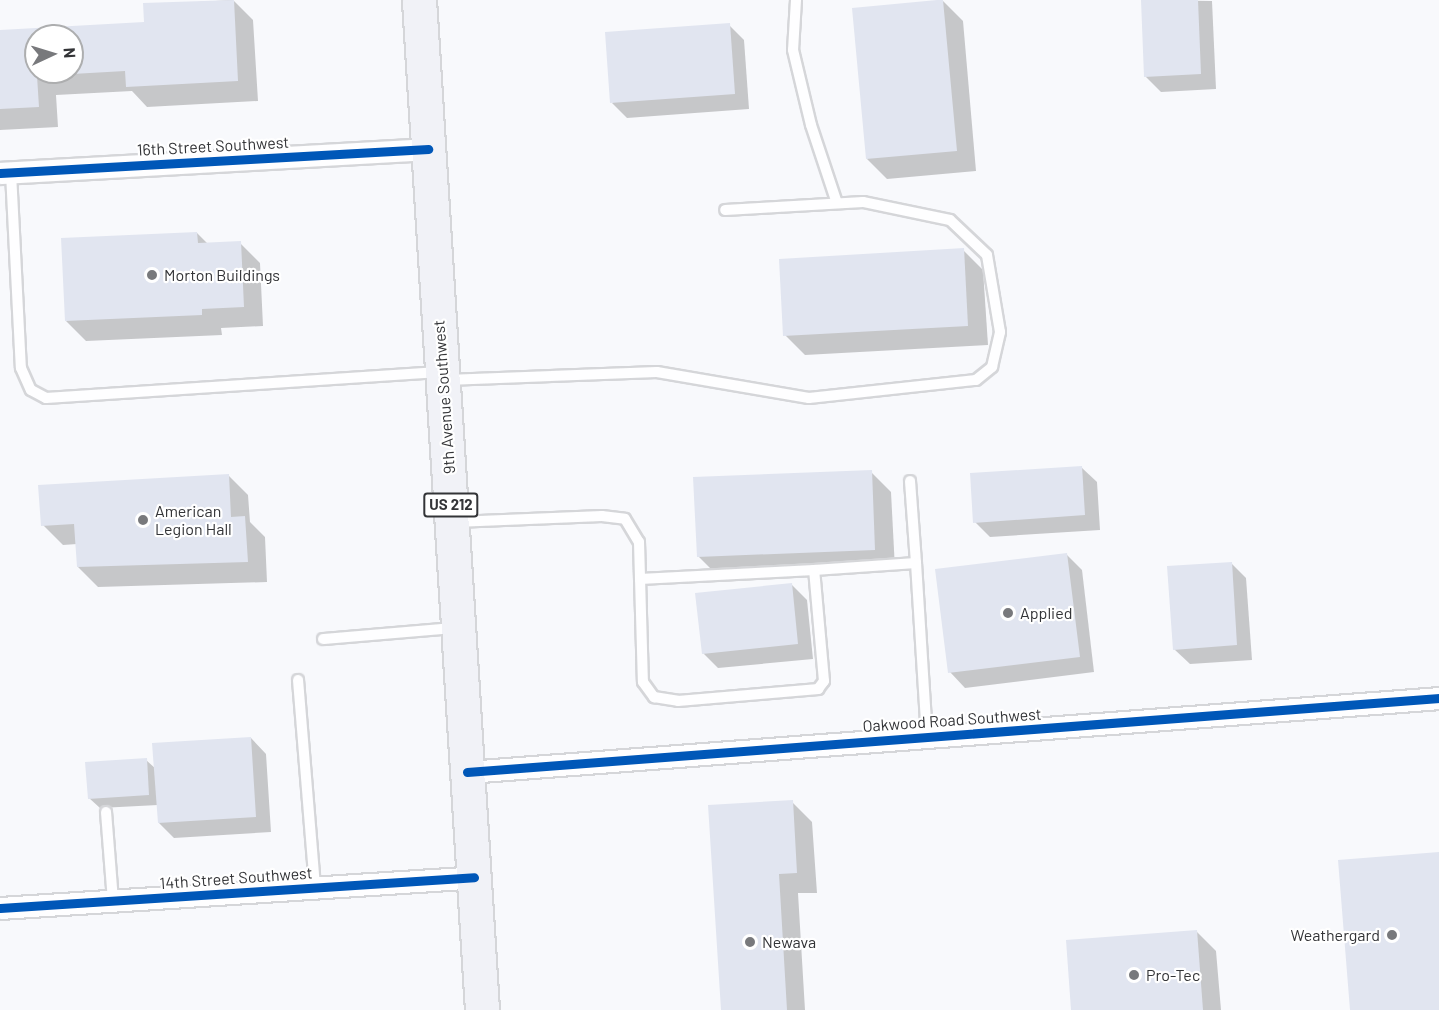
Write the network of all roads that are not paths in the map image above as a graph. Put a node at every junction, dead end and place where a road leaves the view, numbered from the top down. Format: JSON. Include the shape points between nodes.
{"nodes":[{"id":1,"x":419,"y":0,"type":"edge"},
{"id":2,"x":796,"y":0,"type":"edge"},
{"id":3,"x":428,"y":149,"type":"junction"},
{"id":4,"x":5,"y":173,"type":"edge"},
{"id":5,"x":837,"y":203,"type":"junction"},
{"id":6,"x":725,"y":210,"type":"dead end"},
{"id":7,"x":442,"y":376,"type":"junction"},
{"id":8,"x":910,"y":481,"type":"dead end"},
{"id":9,"x":452,"y":522,"type":"junction"},
{"id":10,"x":916,"y":563,"type":"junction"},
{"id":11,"x":814,"y":570,"type":"junction"},
{"id":12,"x":640,"y":579,"type":"junction"},
{"id":13,"x":459,"y":627,"type":"junction"},
{"id":14,"x":323,"y":639,"type":"dead end"},
{"id":15,"x":298,"y":680,"type":"dead end"},
{"id":16,"x":1439,"y":698,"type":"edge"},
{"id":17,"x":927,"y":737,"type":"junction"},
{"id":18,"x":467,"y":772,"type":"junction"},
{"id":19,"x":106,"y":812,"type":"dead end"},
{"id":20,"x":474,"y":877,"type":"junction"},
{"id":21,"x":315,"y":888,"type":"junction"},
{"id":22,"x":113,"y":901,"type":"junction"},
{"id":23,"x":0,"y":908,"type":"edge"},
{"id":24,"x":482,"y":1010,"type":"edge"}],
"edges":[{"from":1,"to":3,"type":"main road","name":"9th Avenue Southwest","number":"US 212"},
{"from":2,"to":5,"type":"lane","via":[[793,50],[811,125]]},
{"from":3,"to":4,"type":"street","name":"16th Street Southwest"},
{"from":3,"to":7,"type":"main road","name":"9th Avenue Southwest","number":"US 212"},
{"from":4,"to":7,"type":"lane","via":[[21,368],[31,390],[46,398]]},
{"from":5,"to":6,"type":"lane"},
{"from":5,"to":7,"type":"lane","via":[[863,202],[950,220],[987,255],[1000,333],[992,367],[976,380],[809,398],[657,372]]},
{"from":7,"to":9,"type":"main road","name":"9th Avenue Southwest","number":"US 212"},
{"from":8,"to":10,"type":"lane"},
{"from":9,"to":12,"type":"lane","via":[[602,516],[625,519],[639,542]]},
{"from":9,"to":13,"type":"main road","name":"9th Avenue Southwest","number":"US 212"},
{"from":10,"to":11,"type":"lane"},
{"from":10,"to":17,"type":"lane"},
{"from":11,"to":12,"type":"lane"},
{"from":11,"to":12,"type":"lane","via":[[824,681],[818,689],[678,701],[654,697],[643,682]]},
{"from":13,"to":14,"type":"lane"},
{"from":13,"to":18,"type":"main road","name":"9th Avenue Southwest","number":"US 212"},
{"from":15,"to":21,"type":"lane"},
{"from":16,"to":17,"type":"street","name":"Oakwood Road Southwest"},
{"from":17,"to":18,"type":"street","name":"Oakwood Road Southwest"},
{"from":18,"to":20,"type":"main road","name":"9th Avenue Southwest","number":"US 212"},
{"from":19,"to":22,"type":"lane"},
{"from":20,"to":21,"type":"street","name":"14th Street Southwest"},
{"from":20,"to":24,"type":"main road","name":"9th Avenue Southwest","number":"US 212"},
{"from":21,"to":22,"type":"street","name":"14th Street Southwest"},
{"from":22,"to":23,"type":"street","name":"14th Street Southwest"}]}
